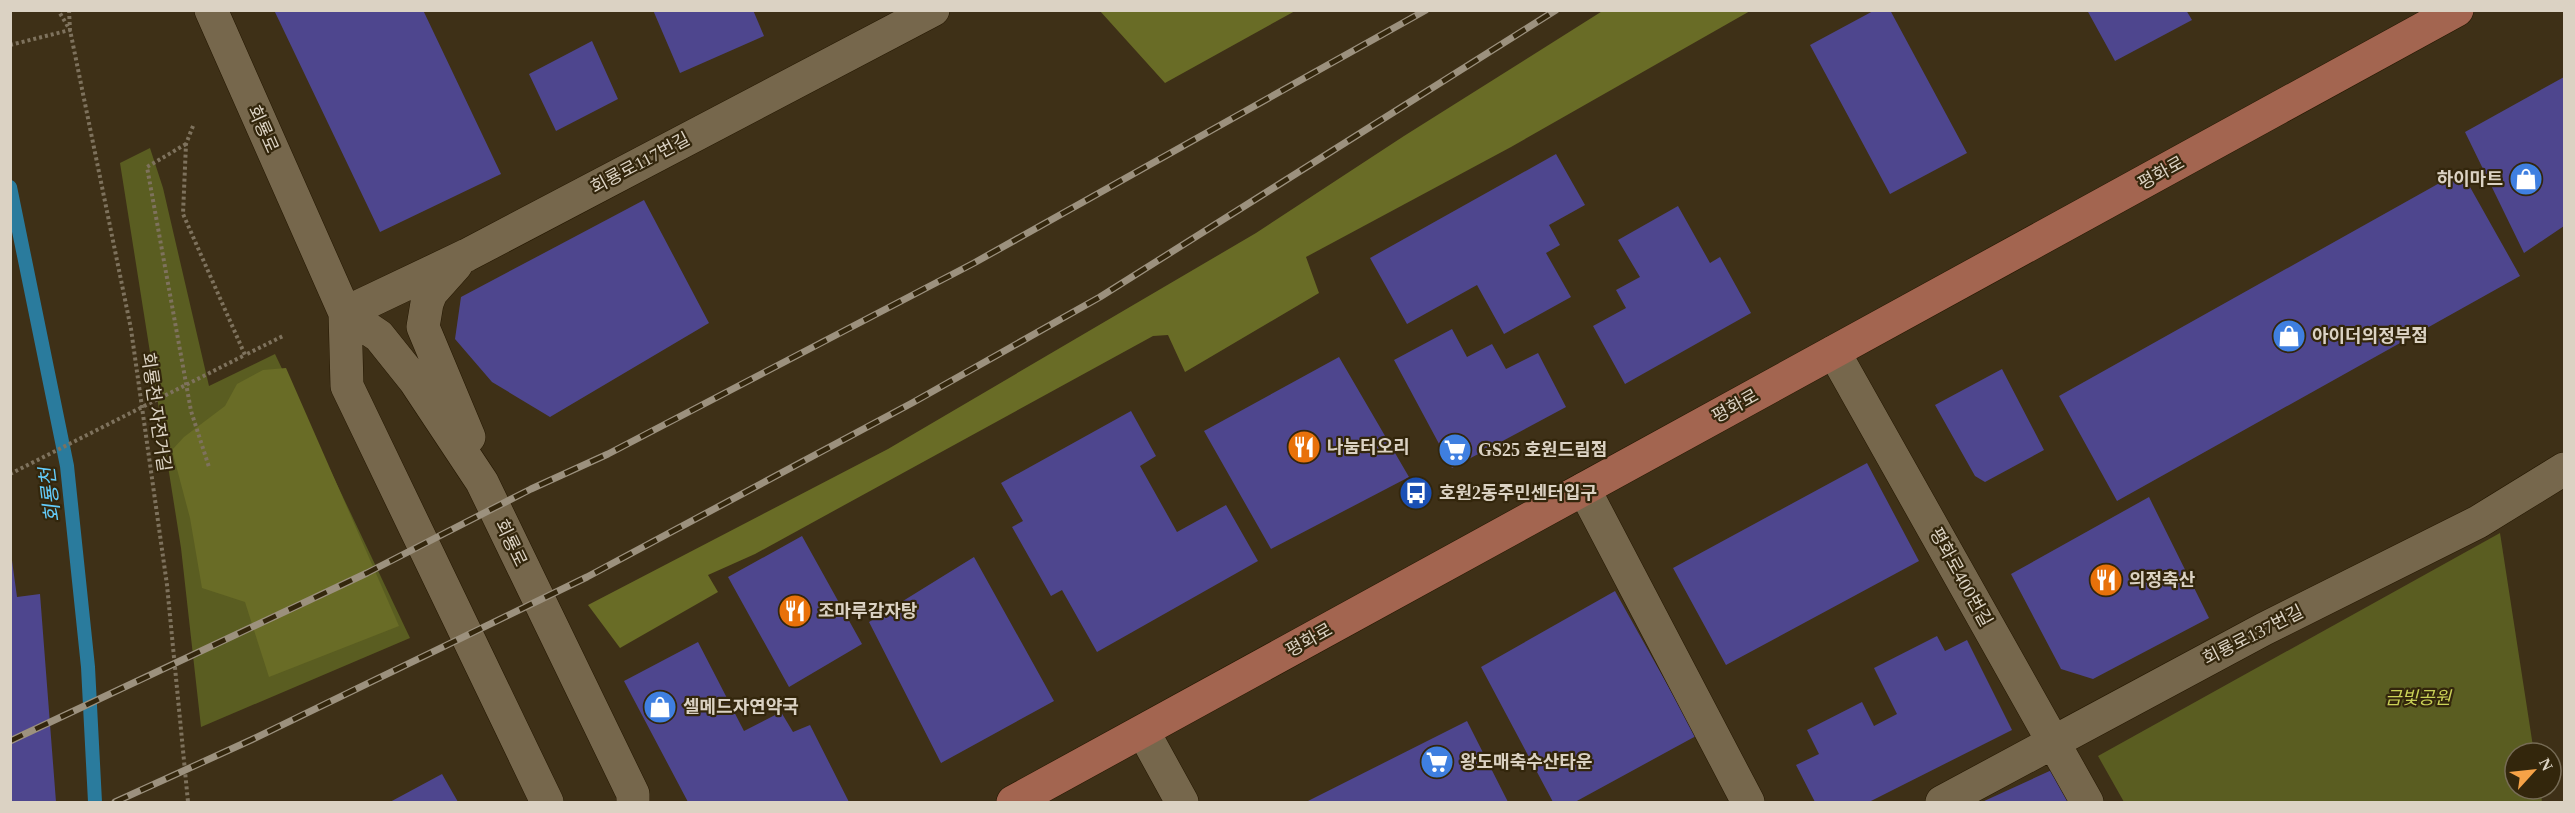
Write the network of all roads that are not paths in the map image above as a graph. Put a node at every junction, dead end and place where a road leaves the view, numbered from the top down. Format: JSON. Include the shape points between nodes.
{"nodes":[{"id":1,"x":211,"y":10,"type":"edge"},
{"id":2,"x":933,"y":10,"type":"edge"},
{"id":3,"x":2457,"y":10,"type":"edge"},
{"id":4,"x":879,"y":22,"type":"edge"},
{"id":5,"x":467,"y":255,"type":"junction"},
{"id":6,"x":345,"y":313,"type":"junction"},
{"id":7,"x":1834,"y":352,"type":"junction"},
{"id":8,"x":2565,"y":469,"type":"edge"},
{"id":9,"x":482,"y":482,"type":"junction"},
{"id":10,"x":1584,"y":489,"type":"junction"},
{"id":11,"x":1144,"y":733,"type":"junction"},
{"id":12,"x":2052,"y":741,"type":"junction"},
{"id":13,"x":547,"y":802,"type":"edge"},
{"id":14,"x":633,"y":802,"type":"edge"},
{"id":15,"x":1013,"y":802,"type":"edge"},
{"id":16,"x":1182,"y":802,"type":"edge"},
{"id":17,"x":1748,"y":802,"type":"edge"},
{"id":18,"x":1942,"y":802,"type":"edge"},
{"id":19,"x":2087,"y":802,"type":"edge"}],
"edges":[{"from":1,"to":6,"type":"street","name":"회룡로"},
{"from":2,"to":4,"type":"street","name":"회룡로117번길"},
{"from":3,"to":7,"type":"main road","name":"평화로"},
{"from":4,"to":5,"type":"street","name":"회룡로117번길"},
{"from":5,"to":6,"type":"street","name":"회룡로117번길"},
{"from":5,"to":9,"type":"street","via":[[431,293],[423,327],[467,432]]},
{"from":6,"to":9,"type":"street","name":"회룡로","via":[[379,336],[415,381]]},
{"from":6,"to":13,"type":"street","name":"회룡로","via":[[347,386]]},
{"from":7,"to":10,"type":"main road","name":"평화로"},
{"from":7,"to":12,"type":"street","name":"평화로400번길"},
{"from":8,"to":12,"type":"street","name":"회룡로137번길","via":[[2478,522]]},
{"from":9,"to":14,"type":"street","name":"회룡로","via":[[633,794]]},
{"from":10,"to":11,"type":"main road","name":"평화로"},
{"from":10,"to":17,"type":"street"},
{"from":11,"to":15,"type":"main road","name":"평화로"},
{"from":11,"to":16,"type":"street"},
{"from":12,"to":18,"type":"street","name":"회룡로137번길"},
{"from":12,"to":19,"type":"street","name":"평화로400번길"}]}
